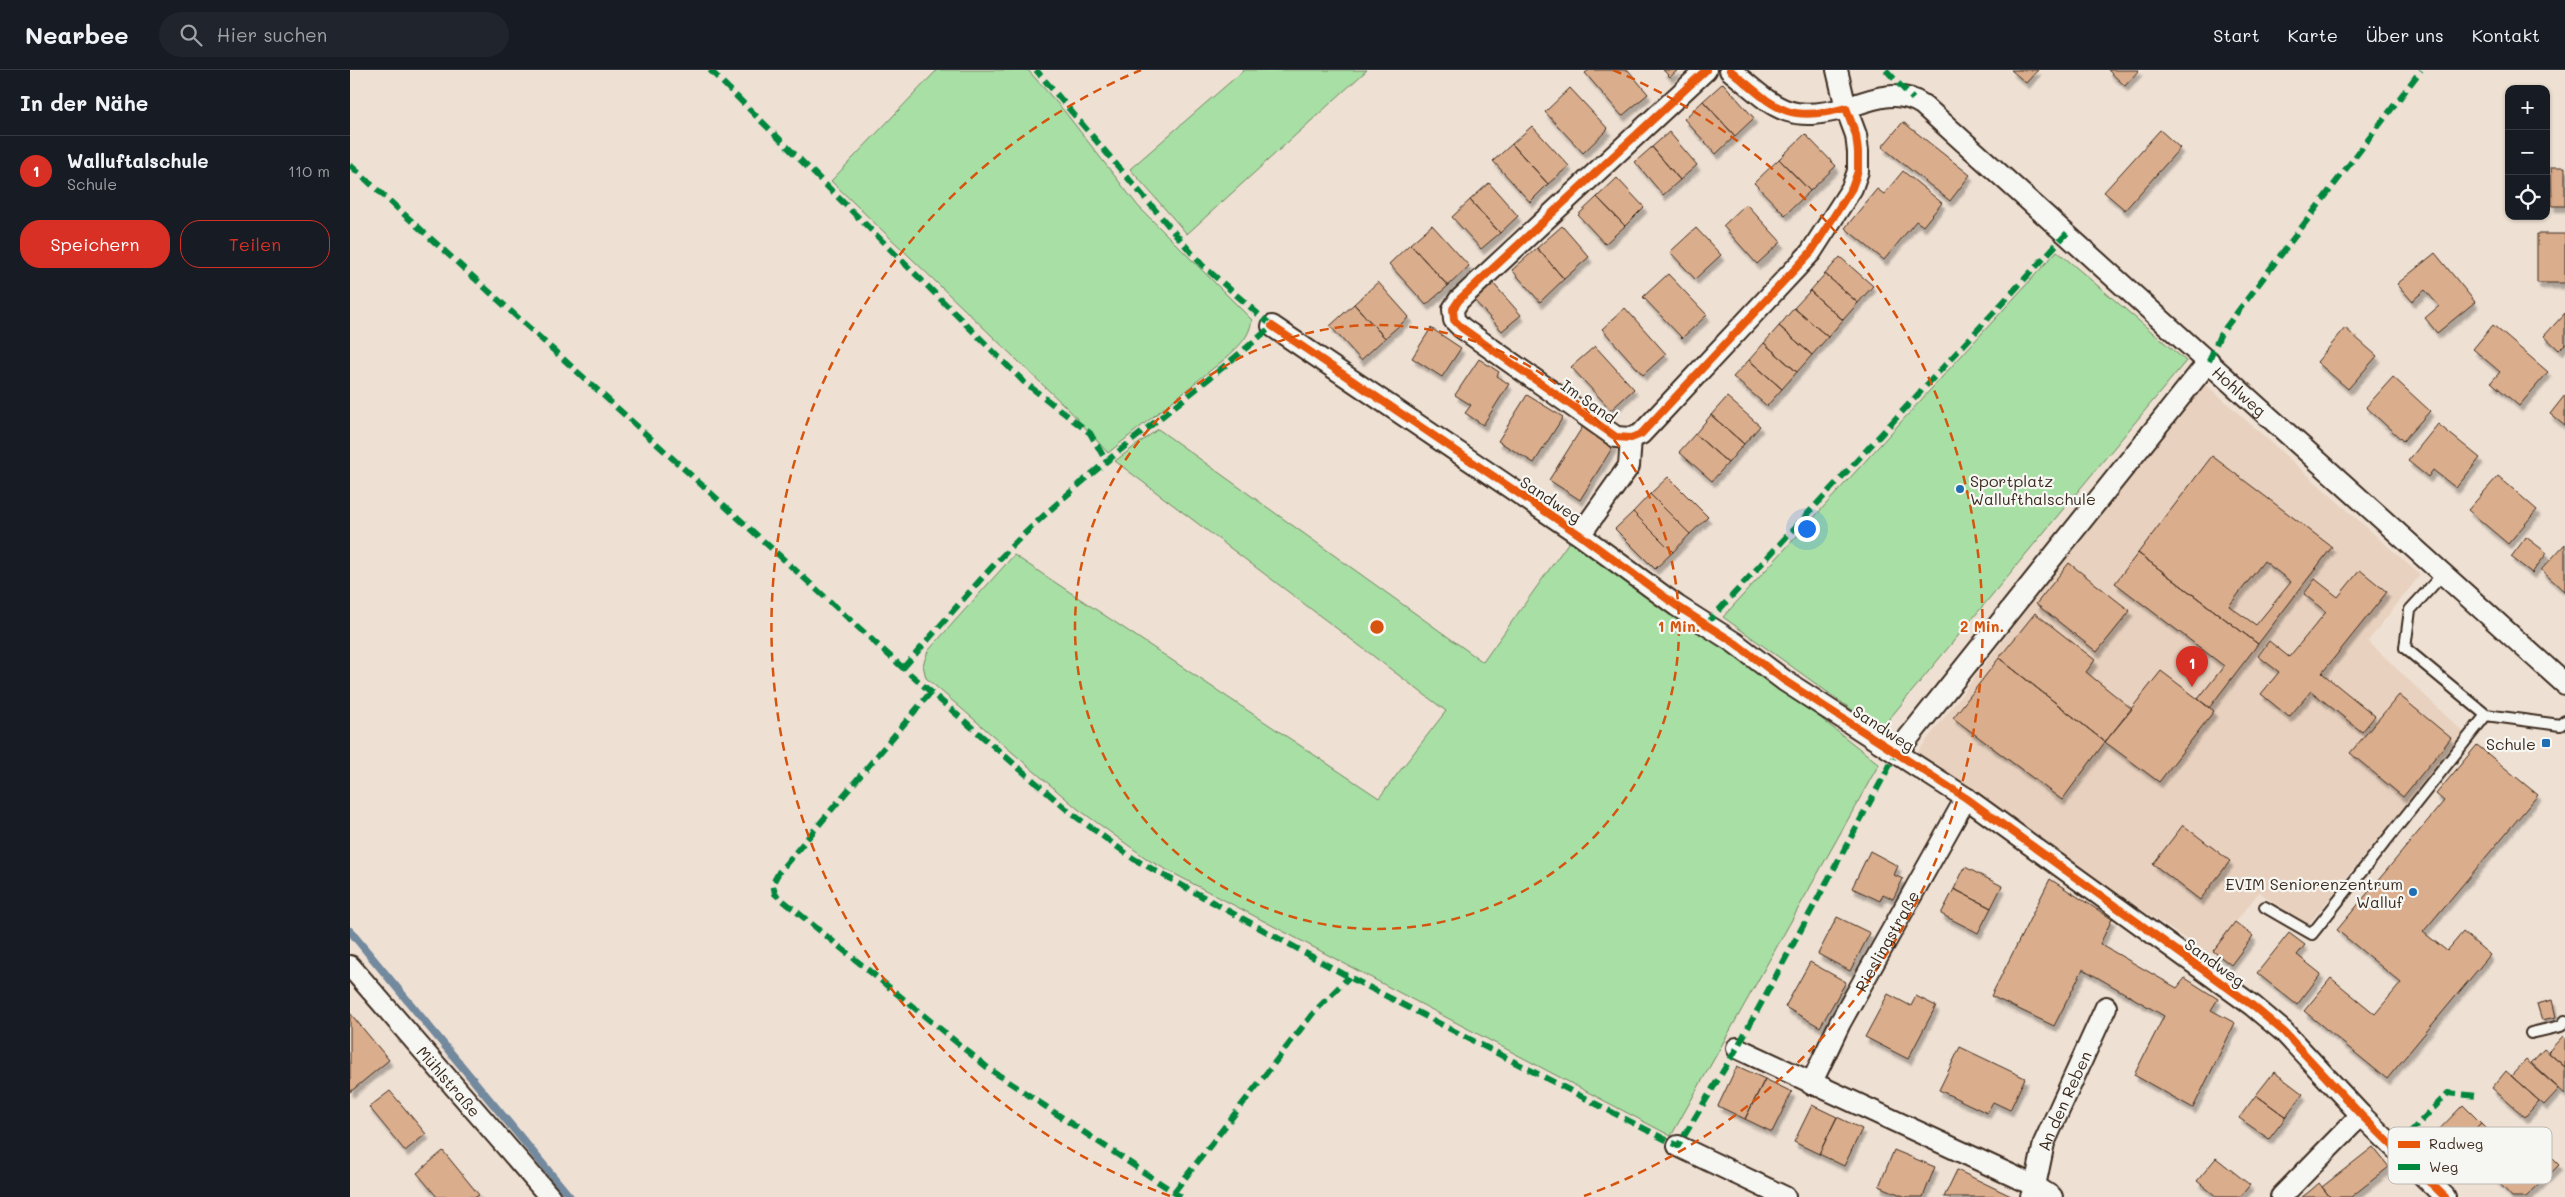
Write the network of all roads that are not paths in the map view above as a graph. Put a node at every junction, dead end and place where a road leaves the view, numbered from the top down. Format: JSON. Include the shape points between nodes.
{"nodes":[{"id":1,"x":1706,"y":70,"type":"edge"},
{"id":2,"x":1730,"y":70,"type":"edge"},
{"id":3,"x":1837,"y":70,"type":"edge"},
{"id":4,"x":1846,"y":108,"type":"junction"},
{"id":5,"x":1272,"y":326,"type":"dead end"},
{"id":6,"x":2208,"y":361,"type":"junction"},
{"id":7,"x":1631,"y":438,"type":"junction"},
{"id":8,"x":1585,"y":528,"type":"dead end"},
{"id":9,"x":2443,"y":574,"type":"junction"},
{"id":10,"x":2565,"y":684,"type":"edge"},
{"id":11,"x":2486,"y":715,"type":"junction"},
{"id":12,"x":2565,"y":721,"type":"edge"},
{"id":13,"x":1897,"y":752,"type":"junction"},
{"id":14,"x":1966,"y":798,"type":"junction"},
{"id":15,"x":2265,"y":907,"type":"dead end"},
{"id":16,"x":351,"y":969,"type":"edge"},
{"id":17,"x":2106,"y":1007,"type":"dead end"},
{"id":18,"x":2565,"y":1021,"type":"edge"},
{"id":19,"x":2531,"y":1033,"type":"dead end"},
{"id":20,"x":1737,"y":1048,"type":"dead end"},
{"id":21,"x":1811,"y":1084,"type":"junction"},
{"id":22,"x":2361,"y":1115,"type":"junction"},
{"id":23,"x":2388,"y":1141,"type":"edge"},
{"id":24,"x":1678,"y":1146,"type":"dead end"},
{"id":25,"x":2432,"y":1184,"type":"edge"},
{"id":26,"x":2039,"y":1194,"type":"edge"},
{"id":27,"x":550,"y":1197,"type":"edge"},
{"id":28,"x":1785,"y":1197,"type":"edge"},
{"id":29,"x":2281,"y":1197,"type":"edge"},
{"id":30,"x":2445,"y":1197,"type":"edge"}],
"edges":[{"from":1,"to":7,"type":"street","name":"Im Sand","via":[[1453,309],[1454,320],[1462,328],[1616,437]]},
{"from":2,"to":4,"type":"street","via":[[1772,104],[1791,112],[1819,115]]},
{"from":3,"to":4,"type":"street"},
{"from":4,"to":6,"type":"street","name":"Hohlweg","via":[[1885,96],[1913,98]]},
{"from":4,"to":7,"type":"street","via":[[1856,135],[1858,171],[1852,188],[1811,252],[1641,434]]},
{"from":5,"to":13,"type":"street","name":"Sandweg","via":[[1580,535],[1784,681]]},
{"from":6,"to":9,"type":"street","name":"Hohlweg"},
{"from":6,"to":13,"type":"street"},
{"from":7,"to":8,"type":"street","via":[[1629,466]]},
{"from":9,"to":10,"type":"street","name":"Hohlweg"},
{"from":9,"to":11,"type":"lane","via":[[2410,610],[2405,648]]},
{"from":11,"to":12,"type":"lane","via":[[2560,725]]},
{"from":11,"to":15,"type":"lane","via":[[2312,934]]},
{"from":13,"to":14,"type":"street","name":"Sandweg"},
{"from":14,"to":21,"type":"street","name":"Rieslingstraße","via":[[1840,1023]]},
{"from":14,"to":22,"type":"street","name":"Sandweg","via":[[2253,1006],[2284,1032]]},
{"from":16,"to":27,"type":"street","name":"Mühlstraße"},
{"from":17,"to":26,"type":"street","name":"An den Reben","via":[[2044,1143]]},
{"from":18,"to":19,"type":"lane","via":[[2561,1026]]},
{"from":20,"to":21,"type":"street"},
{"from":21,"to":26,"type":"street"},
{"from":22,"to":23,"type":"street","name":"Sandweg"},
{"from":22,"to":29,"type":"street"},
{"from":24,"to":28,"type":"street"},
{"from":25,"to":30,"type":"street","name":"Sandweg"}]}
